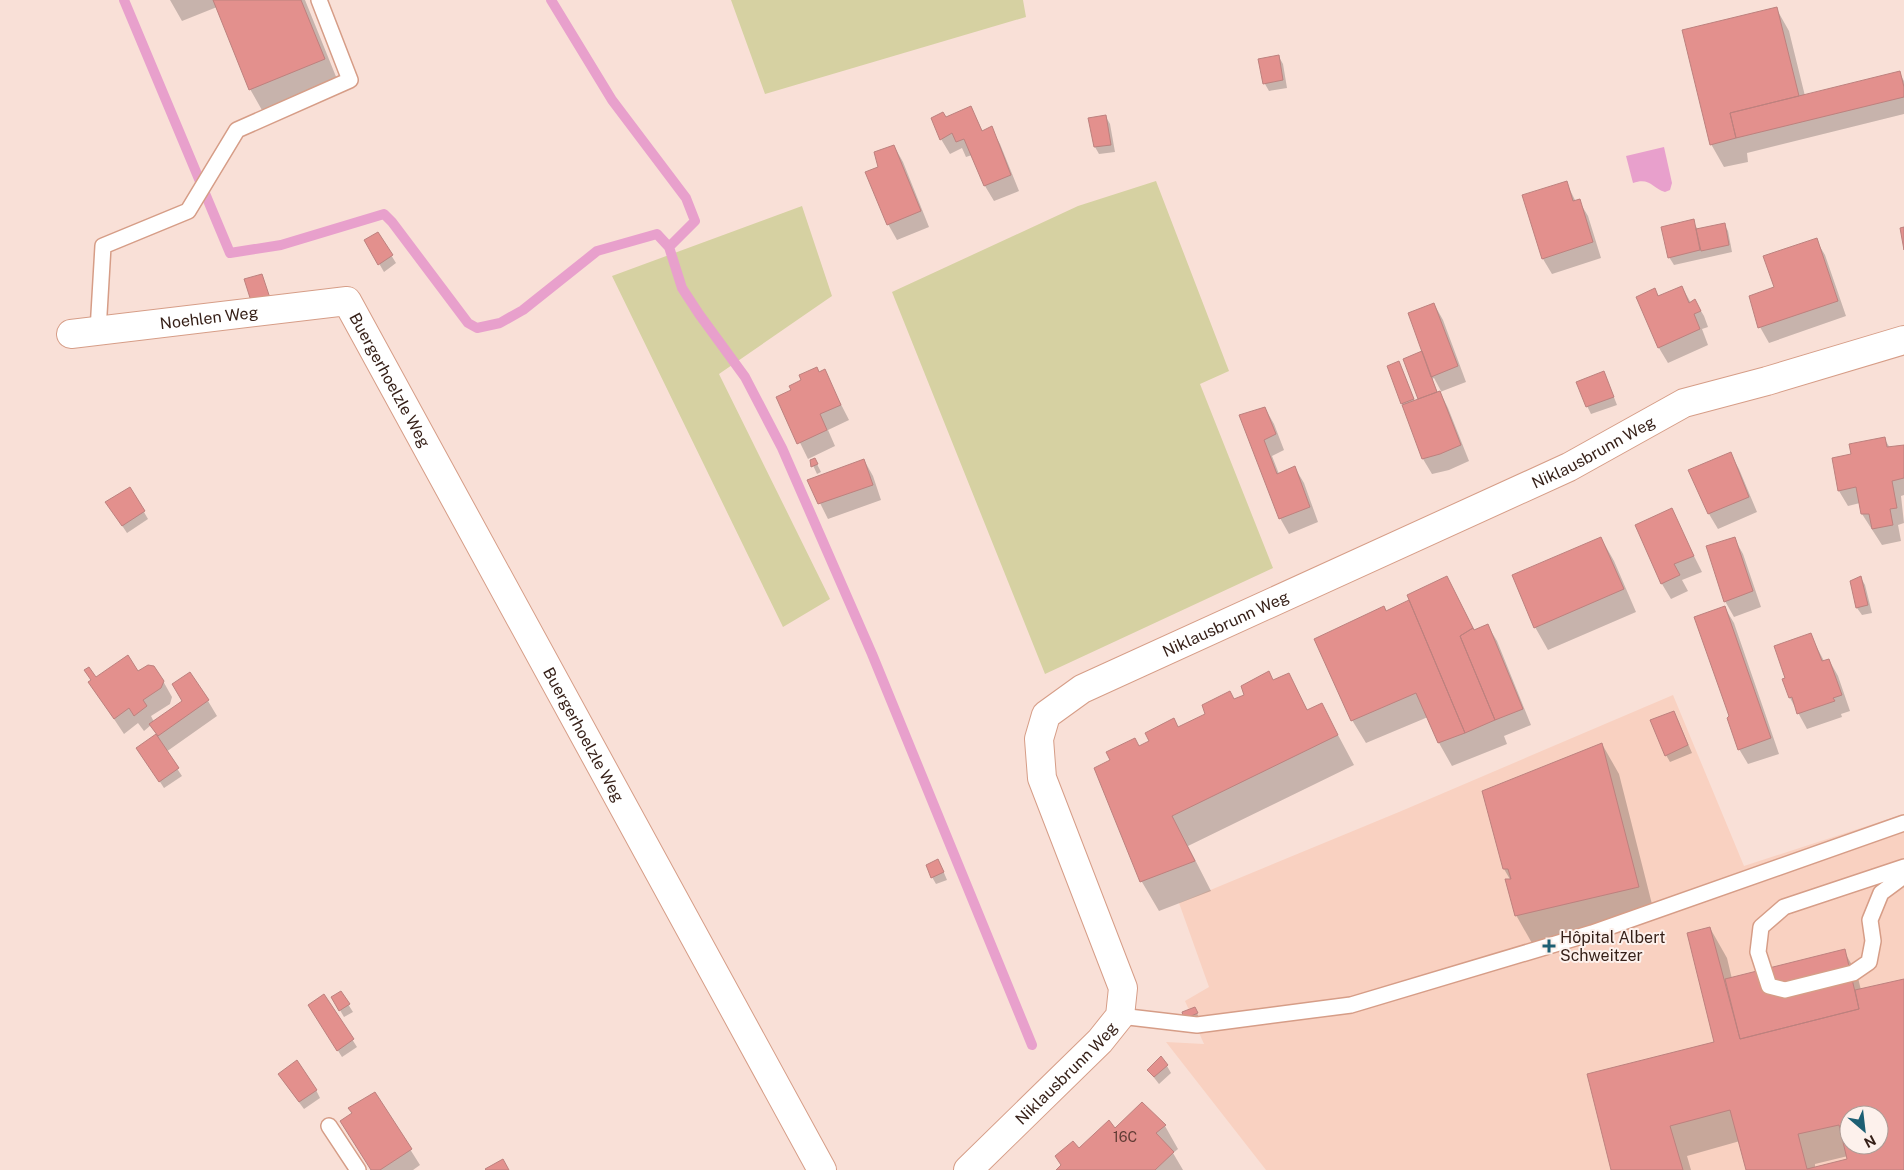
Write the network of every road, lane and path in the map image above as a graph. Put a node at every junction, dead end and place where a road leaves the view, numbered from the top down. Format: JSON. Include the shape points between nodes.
{"nodes":[{"id":1,"x":319,"y":0,"type":"edge"},
{"id":2,"x":347,"y":301,"type":"joint"},
{"id":3,"x":98,"y":331,"type":"junction"},
{"id":4,"x":71,"y":334,"type":"dead end"},
{"id":5,"x":1904,"y":340,"type":"edge"},
{"id":6,"x":1904,"y":823,"type":"edge"},
{"id":7,"x":1904,"y":868,"type":"edge"},
{"id":8,"x":1904,"y":876,"type":"edge"},
{"id":9,"x":1120,"y":1016,"type":"junction"},
{"id":10,"x":329,"y":1126,"type":"dead end"},
{"id":11,"x":358,"y":1170,"type":"edge"},
{"id":12,"x":822,"y":1170,"type":"edge"},
{"id":13,"x":968,"y":1170,"type":"edge"}],
"edges":[{"from":1,"to":3,"type":"lane","via":[[350,80],[237,130],[188,211],[103,246]]},
{"from":2,"to":3,"type":"street","name":"Noehlen Weg"},
{"from":2,"to":12,"type":"street","name":"Buergerhoelzle Weg"},
{"from":3,"to":4,"type":"street","name":"Noehlen Weg"},
{"from":5,"to":9,"type":"street","name":"Niklausbrunn Weg","via":[[1684,403],[1568,467],[1082,689],[1046,715],[1039,739],[1042,778],[1123,988]]},
{"from":6,"to":9,"type":"lane","via":[[1592,933],[1351,1006],[1197,1025]]},
{"from":7,"to":8,"type":"lane","via":[[1784,907],[1761,927],[1758,952],[1769,986],[1785,990],[1853,973],[1869,962],[1873,941],[1870,920],[1881,893]]},
{"from":9,"to":13,"type":"street","name":"Niklausbrunn Weg","via":[[1100,1040]]},
{"from":10,"to":11,"type":"lane"}]}
